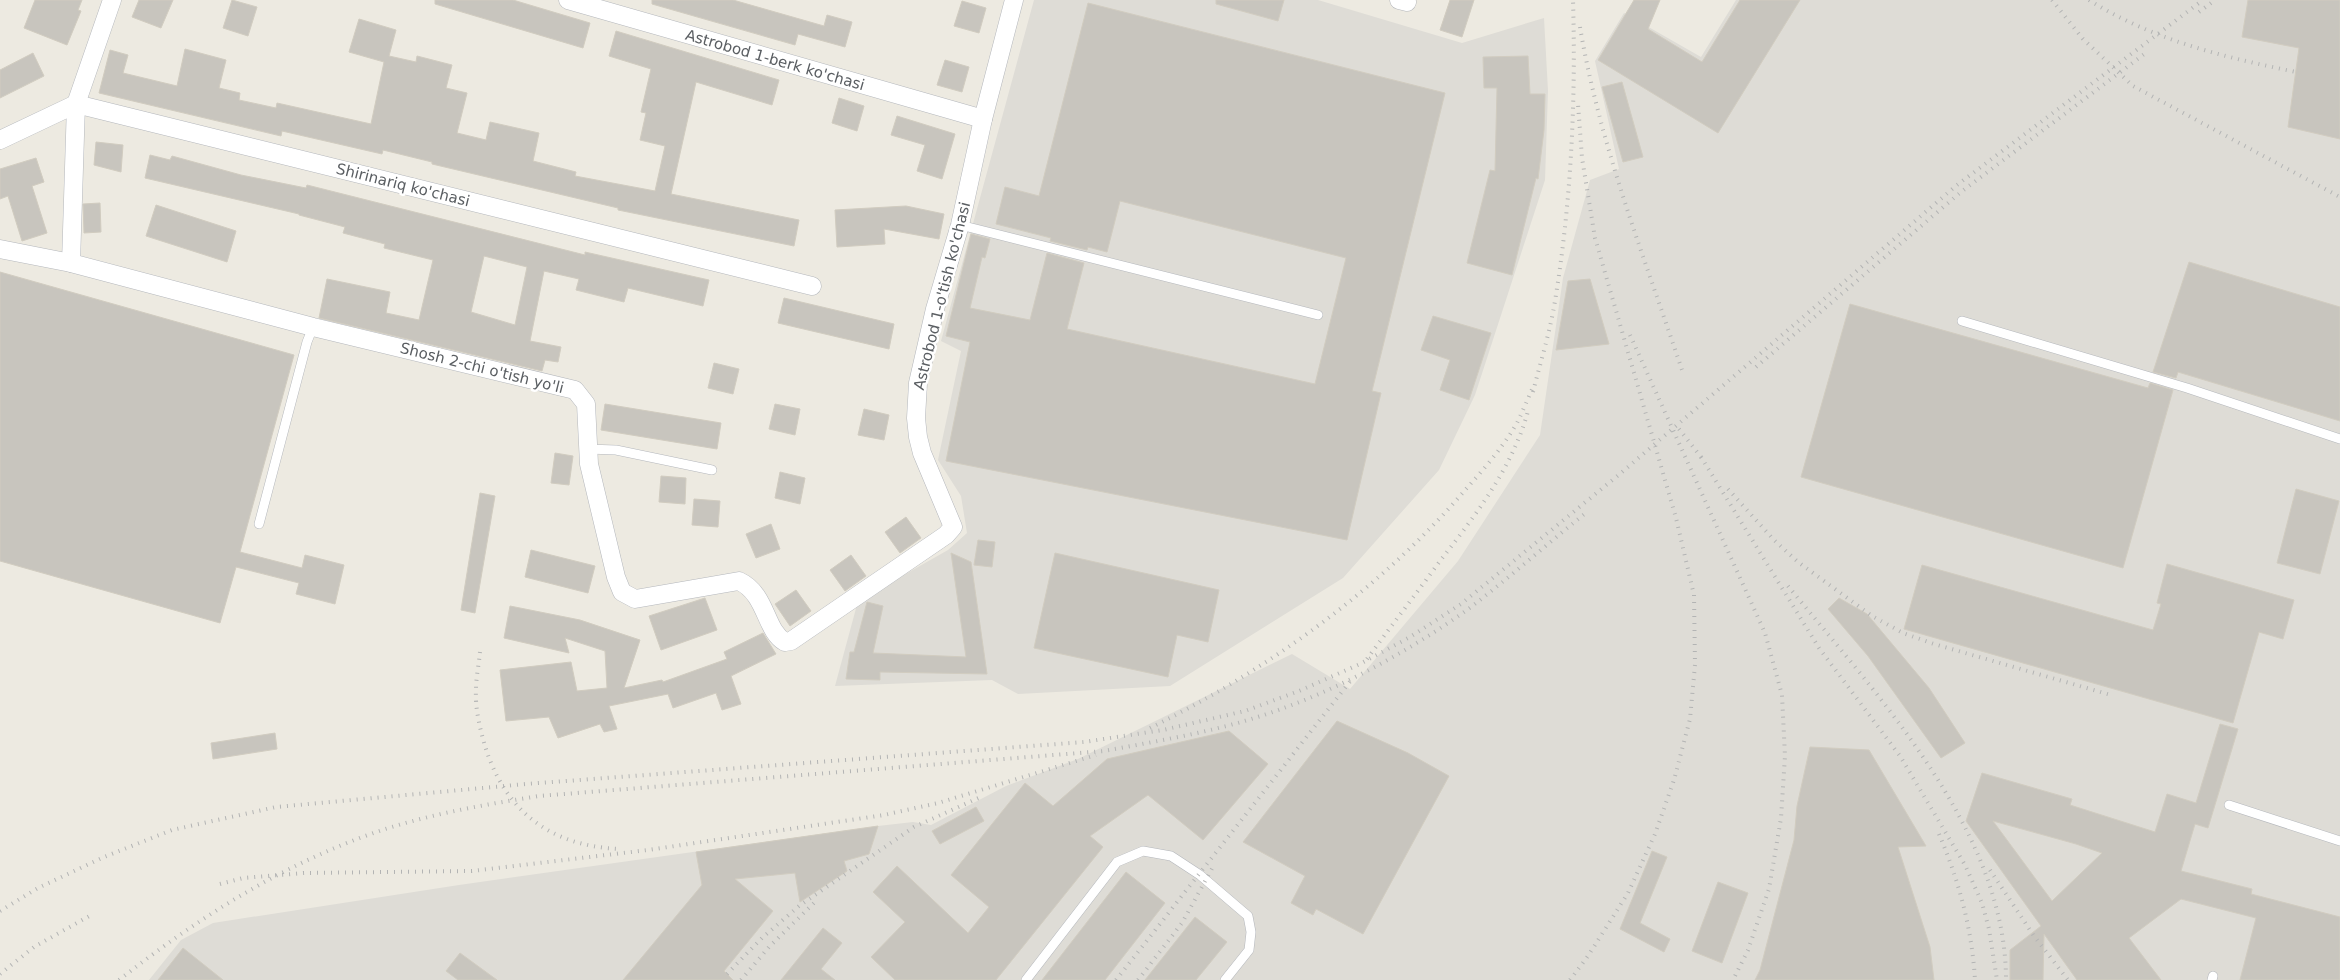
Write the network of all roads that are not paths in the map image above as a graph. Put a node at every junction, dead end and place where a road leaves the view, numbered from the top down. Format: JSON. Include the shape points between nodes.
{"nodes":[{"id":1,"x":112,"y":0,"type":"edge"},
{"id":2,"x":568,"y":0,"type":"edge"},
{"id":3,"x":1014,"y":0,"type":"edge"},
{"id":4,"x":76,"y":104,"type":"junction"},
{"id":5,"x":982,"y":119,"type":"junction"},
{"id":6,"x":0,"y":140,"type":"edge"},
{"id":7,"x":960,"y":225,"type":"junction"},
{"id":8,"x":0,"y":249,"type":"edge"},
{"id":9,"x":71,"y":264,"type":"junction"},
{"id":10,"x":812,"y":286,"type":"dead end"},
{"id":11,"x":1318,"y":315,"type":"dead end"},
{"id":12,"x":1962,"y":321,"type":"dead end"},
{"id":13,"x":313,"y":327,"type":"junction"},
{"id":14,"x":2340,"y":439,"type":"edge"},
{"id":15,"x":587,"y":449,"type":"junction"},
{"id":16,"x":712,"y":470,"type":"dead end"},
{"id":17,"x":259,"y":524,"type":"dead end"},
{"id":18,"x":778,"y":636,"type":"joint"},
{"id":19,"x":2229,"y":805,"type":"dead end"},
{"id":20,"x":2340,"y":842,"type":"edge"},
{"id":21,"x":1026,"y":980,"type":"edge"},
{"id":22,"x":1226,"y":980,"type":"edge"}],
"edges":[{"from":1,"to":4,"type":"street"},
{"from":2,"to":5,"type":"street","name":"Astrobod 1-berk ko'chasi"},
{"from":3,"to":5,"type":"street","name":"Astrobod 1-o'tish ko'chasi"},
{"from":4,"to":6,"type":"street"},
{"from":4,"to":9,"type":"street"},
{"from":4,"to":10,"type":"street","name":"Shirinariq ko'chasi"},
{"from":5,"to":7,"type":"street","name":"Astrobod 1-o'tish ko'chasi"},
{"from":7,"to":11,"type":"lane"},
{"from":7,"to":18,"type":"street","name":"Astrobod 1-o'tish ko'chasi","via":[[918,383],[916,418],[922,454],[953,527],[798,638],[785,642]]},
{"from":8,"to":9,"type":"street","name":"Shosh 2-chi o'tish yo'li"},
{"from":9,"to":13,"type":"street","name":"Shosh 2-chi o'tish yo'li"},
{"from":12,"to":14,"type":"lane","via":[[2187,388]]},
{"from":13,"to":15,"type":"street","name":"Shosh 2-chi o'tish yo'li","via":[[574,390],[586,404]]},
{"from":13,"to":17,"type":"lane"},
{"from":15,"to":16,"type":"lane","via":[[616,450]]},
{"from":15,"to":18,"type":"street","name":"Shosh 2-chi o'tish yo'li","via":[[622,592],[635,599],[739,581],[756,594]]},
{"from":19,"to":20,"type":"lane"},
{"from":21,"to":22,"type":"lane","via":[[1117,862],[1144,851],[1171,856],[1200,875],[1248,916],[1251,932],[1249,950]]}]}
